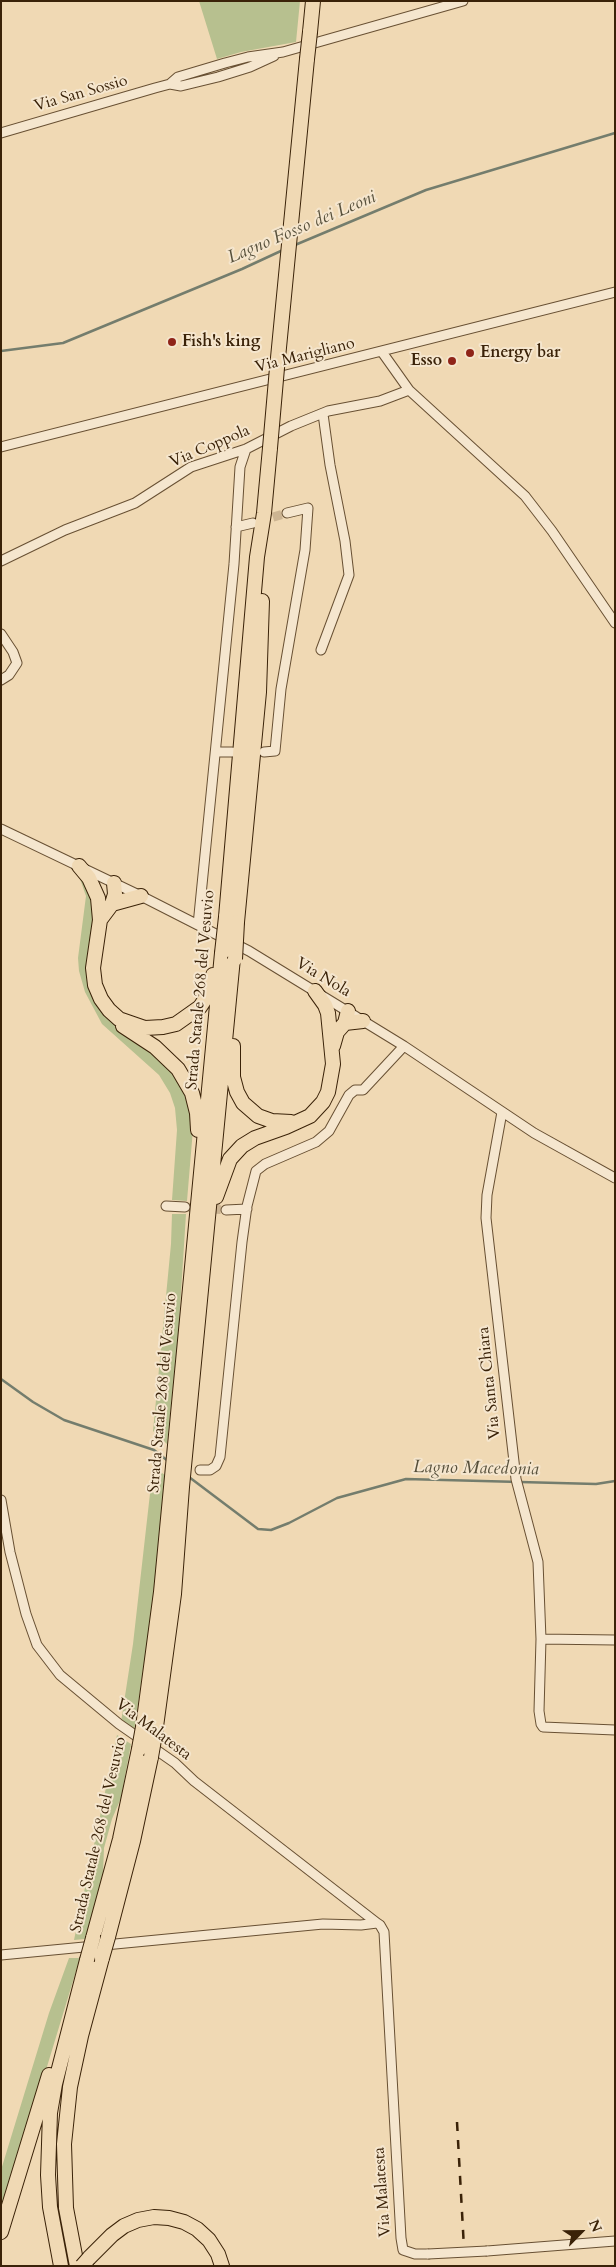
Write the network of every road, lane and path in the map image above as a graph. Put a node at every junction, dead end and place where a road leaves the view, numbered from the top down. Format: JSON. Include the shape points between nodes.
{"nodes":[{"id":1,"x":313,"y":1,"type":"edge"},
{"id":2,"x":462,"y":1,"type":"edge"},
{"id":3,"x":1,"y":133,"type":"edge"},
{"id":4,"x":615,"y":292,"type":"edge"},
{"id":5,"x":382,"y":352,"type":"junction"},
{"id":6,"x":409,"y":390,"type":"junction"},
{"id":7,"x":322,"y":414,"type":"junction"},
{"id":8,"x":1,"y":447,"type":"edge"},
{"id":9,"x":246,"y":449,"type":"junction"},
{"id":10,"x":264,"y":513,"type":"junction"},
{"id":11,"x":287,"y":513,"type":"tunnel mouth"},
{"id":12,"x":253,"y":523,"type":"tunnel mouth"},
{"id":13,"x":236,"y":527,"type":"junction"},
{"id":14,"x":1,"y":560,"type":"edge"},
{"id":15,"x":615,"y":623,"type":"edge"},
{"id":16,"x":1,"y":634,"type":"edge"},
{"id":17,"x":321,"y":650,"type":"dead end"},
{"id":18,"x":1,"y":680,"type":"edge"},
{"id":19,"x":216,"y":752,"type":"junction"},
{"id":20,"x":232,"y":752,"type":"dead end"},
{"id":21,"x":264,"y":752,"type":"dead end"},
{"id":22,"x":1,"y":829,"type":"edge"},
{"id":23,"x":79,"y":866,"type":"junction"},
{"id":24,"x":113,"y":883,"type":"junction"},
{"id":25,"x":141,"y":896,"type":"junction"},
{"id":26,"x":98,"y":898,"type":"junction"},
{"id":27,"x":112,"y":904,"type":"junction"},
{"id":28,"x":227,"y":918,"type":"junction"},
{"id":29,"x":100,"y":920,"type":"junction"},
{"id":30,"x":198,"y":925,"type":"junction"},
{"id":31,"x":226,"y":955,"type":"junction"},
{"id":32,"x":315,"y":991,"type":"junction"},
{"id":33,"x":346,"y":1014,"type":"junction"},
{"id":34,"x":119,"y":1019,"type":"junction"},
{"id":35,"x":363,"y":1020,"type":"joint"},
{"id":36,"x":328,"y":1022,"type":"junction"},
{"id":37,"x":404,"y":1046,"type":"junction"},
{"id":38,"x":332,"y":1047,"type":"junction"},
{"id":39,"x":502,"y":1112,"type":"junction"},
{"id":40,"x":300,"y":1121,"type":"junction"},
{"id":41,"x":615,"y":1178,"type":"edge"},
{"id":42,"x":166,"y":1206,"type":"dead end"},
{"id":43,"x":185,"y":1207,"type":"tunnel mouth"},
{"id":44,"x":247,"y":1209,"type":"junction"},
{"id":45,"x":226,"y":1210,"type":"tunnel mouth"},
{"id":46,"x":197,"y":1217,"type":"junction"},
{"id":47,"x":199,"y":1311,"type":"junction"},
{"id":48,"x":180,"y":1448,"type":"junction"},
{"id":49,"x":200,"y":1470,"type":"dead end"},
{"id":50,"x":177,"y":1484,"type":"junction"},
{"id":51,"x":1,"y":1500,"type":"edge"},
{"id":52,"x":541,"y":1638,"type":"junction"},
{"id":53,"x":615,"y":1640,"type":"edge"},
{"id":54,"x":615,"y":1730,"type":"edge"},
{"id":55,"x":377,"y":1923,"type":"junction"},
{"id":56,"x":1,"y":1955,"type":"edge"},
{"id":57,"x":71,"y":2018,"type":"junction"},
{"id":58,"x":1,"y":2232,"type":"edge"},
{"id":59,"x":615,"y":2241,"type":"edge"},
{"id":60,"x":83,"y":2264,"type":"edge"},
{"id":61,"x":61,"y":2266,"type":"edge"},
{"id":62,"x":222,"y":2266,"type":"edge"}],
"edges":[{"from":1,"to":10,"type":"highway","name":"Strada Statale 268 del Vesuvio","bridge":true},
{"from":2,"to":3,"type":"street","name":"Via San Sossio","via":[[283,52],[225,63],[178,77],[170,84]]},
{"from":4,"to":5,"type":"street","name":"Via Marigliano"},
{"from":5,"to":6,"type":"street"},
{"from":5,"to":8,"type":"street","name":"Via Marigliano"},
{"from":6,"to":7,"type":"street","name":"Via Coppola","via":[[380,401]]},
{"from":6,"to":15,"type":"street","via":[[525,496]]},
{"from":7,"to":9,"type":"street","name":"Via Coppola"},
{"from":7,"to":17,"type":"street","via":[[349,575]]},
{"from":9,"to":13,"type":"street","via":[[240,467]]},
{"from":9,"to":14,"type":"street","name":"Via Coppola","via":[[191,467],[135,503],[65,530]]},
{"from":10,"to":28,"type":"highway","name":"Strada Statale 268 del Vesuvio","via":[[257,557]]},
{"from":10,"to":28,"type":"highway","name":"Strada Statale 268 del Vesuvio","via":[[259,692]]},
{"from":11,"to":21,"type":"street","via":[[308,508],[305,550],[283,680],[275,751]]},
{"from":12,"to":13,"type":"street"},
{"from":13,"to":19,"type":"street"},
{"from":16,"to":18,"type":"street","via":[[16,663],[9,675]]},
{"from":19,"to":20,"type":"street"},
{"from":19,"to":30,"type":"street"},
{"from":22,"to":23,"type":"street","name":"Via Nola"},
{"from":23,"to":24,"type":"street","name":"Via Nola"},
{"from":23,"to":26,"type":"highway"},
{"from":24,"to":25,"type":"street","name":"Via Nola"},
{"from":24,"to":26,"type":"highway","via":[[103,888]]},
{"from":24,"to":27,"type":"highway","via":[[115,894]]},
{"from":25,"to":27,"type":"highway"},
{"from":25,"to":30,"type":"street","name":"Via Nola"},
{"from":26,"to":29,"type":"highway"},
{"from":27,"to":29,"type":"highway"},
{"from":28,"to":31,"type":"highway","name":"Strada Statale 268 del Vesuvio","bridge":true},
{"from":29,"to":34,"type":"highway","via":[[93,968],[95,985],[109,1010]]},
{"from":30,"to":32,"type":"street","name":"Via Nola"},
{"from":31,"to":34,"type":"highway","via":[[209,993],[200,1007],[185,1019],[163,1027],[145,1028]]},
{"from":31,"to":40,"type":"highway","via":[[237,1092],[243,1103],[258,1116],[272,1121]]},
{"from":31,"to":46,"type":"highway","name":"Strada Statale 268 del Vesuvio"},
{"from":31,"to":47,"type":"highway","name":"Strada Statale 268 del Vesuvio"},
{"from":32,"to":33,"type":"street","name":"Via Nola"},
{"from":32,"to":36,"type":"highway","via":[[325,1004]]},
{"from":33,"to":35,"type":"highway"},
{"from":33,"to":36,"type":"highway"},
{"from":33,"to":38,"type":"highway"},
{"from":34,"to":46,"type":"highway","via":[[122,1025],[169,1059],[192,1093],[197,1113]]},
{"from":35,"to":37,"type":"street"},
{"from":36,"to":38,"type":"highway"},
{"from":37,"to":39,"type":"street"},
{"from":37,"to":44,"type":"street","via":[[363,1090],[355,1090],[349,1096],[329,1131],[316,1142],[265,1164],[256,1172]]},
{"from":38,"to":40,"type":"highway","via":[[332,1080],[328,1092],[318,1108]]},
{"from":39,"to":41,"type":"street"},
{"from":39,"to":52,"type":"street","name":"Via Santa Chiara","via":[[486,1218],[516,1479],[538,1562]]},
{"from":40,"to":47,"type":"highway","via":[[255,1138],[230,1159],[216,1198]]},
{"from":42,"to":43,"type":"street"},
{"from":44,"to":45,"type":"street"},
{"from":44,"to":49,"type":"street","via":[[220,1457],[210,1470]]},
{"from":46,"to":48,"type":"highway","name":"Strada Statale 268 del Vesuvio"},
{"from":47,"to":48,"type":"highway","name":"Strada Statale 268 del Vesuvio"},
{"from":48,"to":50,"type":"highway","name":"Strada Statale 268 del Vesuvio"},
{"from":50,"to":57,"type":"highway","name":"Strada Statale 268 del Vesuvio","bridge":true,"via":[[139,1749],[122,1831]]},
{"from":50,"to":60,"type":"highway","name":"Strada Statale 268 del Vesuvio","bridge":true,"via":[[174,1594],[151,1757],[133,1841],[80,2036],[70,2087],[63,2173]]},
{"from":51,"to":55,"type":"street","name":"Via Malatesta","via":[[26,1614],[37,1644],[60,1675]]},
{"from":52,"to":53,"type":"street"},
{"from":52,"to":54,"type":"street","name":"Via Santa Chiara","via":[[540,1724],[543,1727]]},
{"from":55,"to":56,"type":"street","via":[[323,1924]]},
{"from":55,"to":59,"type":"street","name":"Via Malatesta","bridge":true,"via":[[384,1932],[403,2250],[428,2254]]},
{"from":57,"to":58,"type":"highway","via":[[51,2069]]},
{"from":57,"to":61,"type":"highway","name":"Strada Statale 268 del Vesuvio","via":[[55,2084],[48,2142],[50,2207]]},
{"from":60,"to":62,"type":"highway","via":[[124,2226],[154,2217],[177,2220],[197,2230],[209,2240]]}]}
